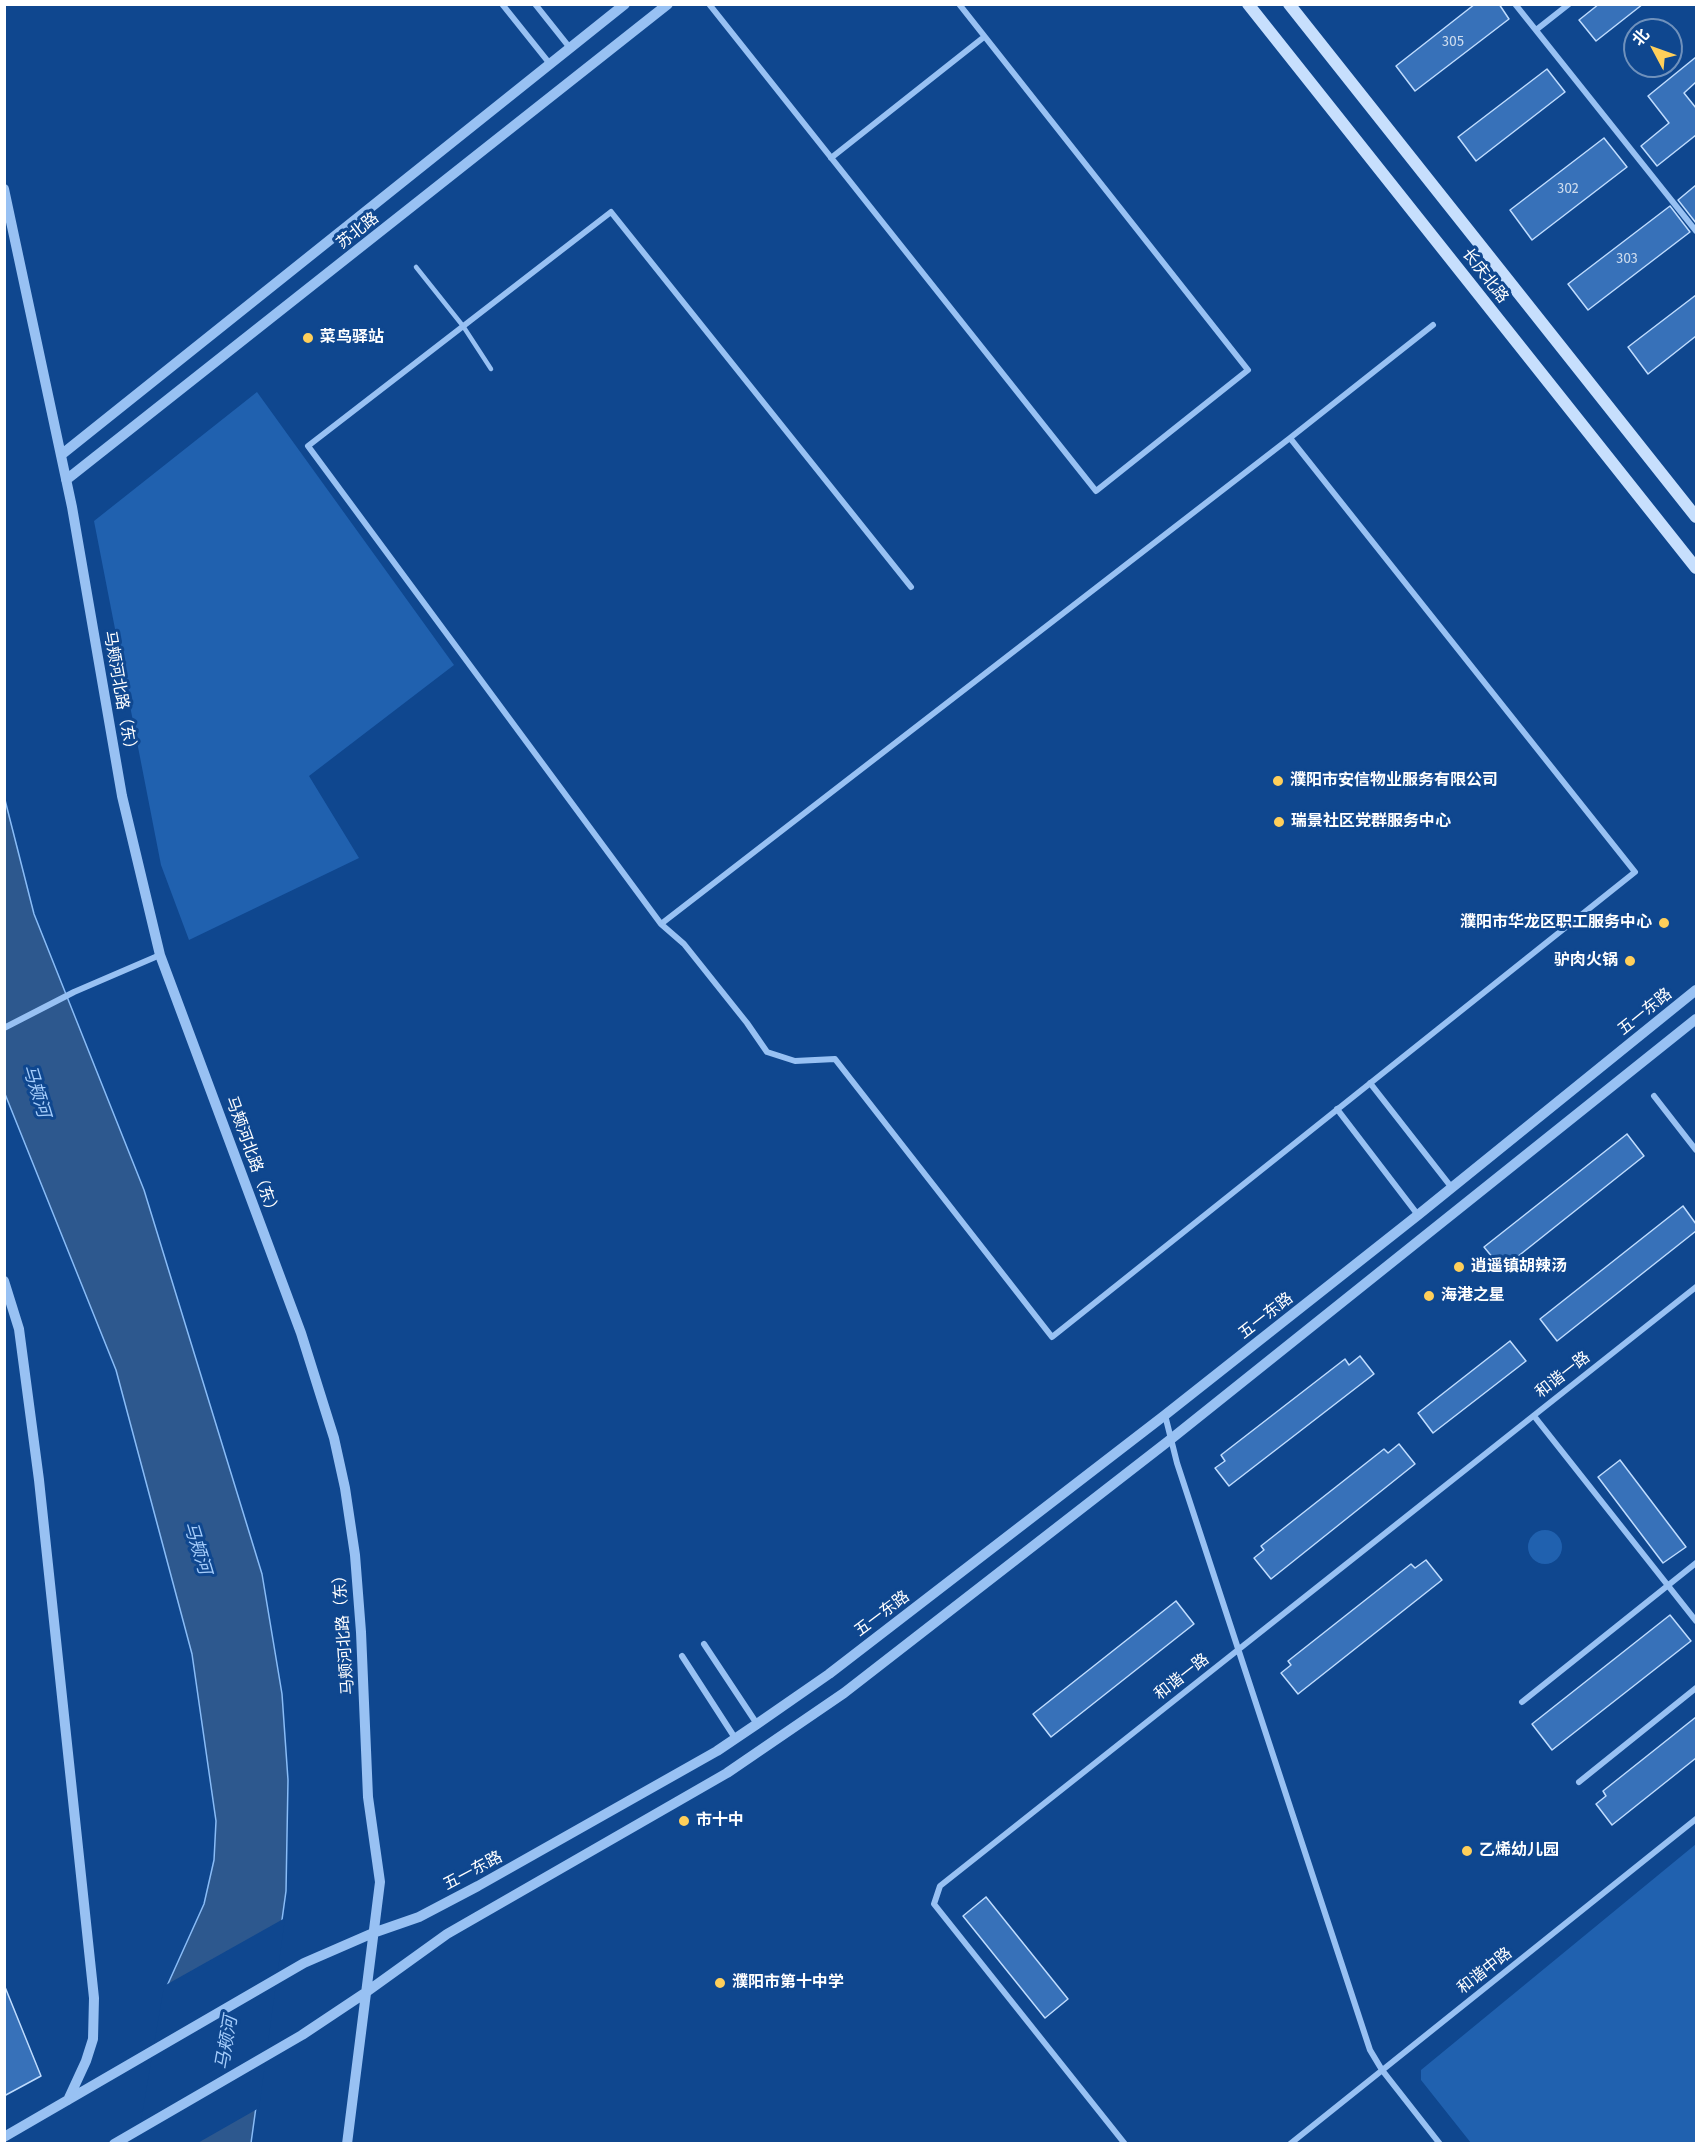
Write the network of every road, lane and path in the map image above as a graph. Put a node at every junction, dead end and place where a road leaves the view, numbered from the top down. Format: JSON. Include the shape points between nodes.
{"nodes":[{"id":1,"x":502,"y":4,"type":"edge"},
{"id":2,"x":535,"y":4,"type":"edge"},
{"id":3,"x":625,"y":4,"type":"edge"},
{"id":4,"x":668,"y":4,"type":"edge"},
{"id":5,"x":709,"y":4,"type":"edge"},
{"id":6,"x":959,"y":4,"type":"edge"},
{"id":7,"x":1248,"y":4,"type":"edge"},
{"id":8,"x":1289,"y":4,"type":"edge"},
{"id":9,"x":1515,"y":4,"type":"edge"},
{"id":10,"x":1569,"y":4,"type":"edge"},
{"id":11,"x":1536,"y":30,"type":"junction"},
{"id":12,"x":984,"y":37,"type":"junction"},
{"id":13,"x":570,"y":48,"type":"junction"},
{"id":14,"x":550,"y":64,"type":"junction"},
{"id":15,"x":831,"y":158,"type":"junction"},
{"id":16,"x":4,"y":189,"type":"edge"},
{"id":17,"x":1696,"y":231,"type":"edge"},
{"id":18,"x":416,"y":267,"type":"dead end"},
{"id":19,"x":1433,"y":325,"type":"dead end"},
{"id":20,"x":463,"y":326,"type":"junction"},
{"id":21,"x":491,"y":369,"type":"dead end"},
{"id":22,"x":1290,"y":438,"type":"junction"},
{"id":23,"x":61,"y":455,"type":"junction"},
{"id":24,"x":66,"y":480,"type":"junction"},
{"id":25,"x":1696,"y":517,"type":"edge"},
{"id":26,"x":1696,"y":568,"type":"edge"},
{"id":27,"x":911,"y":587,"type":"dead end"},
{"id":28,"x":661,"y":924,"type":"junction"},
{"id":29,"x":160,"y":955,"type":"junction"},
{"id":30,"x":1696,"y":990,"type":"edge"},
{"id":31,"x":1696,"y":1020,"type":"edge"},
{"id":32,"x":4,"y":1028,"type":"edge"},
{"id":33,"x":1370,"y":1083,"type":"junction"},
{"id":34,"x":1654,"y":1096,"type":"dead end"},
{"id":35,"x":1337,"y":1110,"type":"junction"},
{"id":36,"x":1696,"y":1150,"type":"edge"},
{"id":37,"x":1452,"y":1188,"type":"junction"},
{"id":38,"x":1418,"y":1215,"type":"junction"},
{"id":39,"x":4,"y":1281,"type":"edge"},
{"id":40,"x":1696,"y":1287,"type":"edge"},
{"id":41,"x":1165,"y":1414,"type":"junction"},
{"id":42,"x":1534,"y":1416,"type":"junction"},
{"id":43,"x":1171,"y":1438,"type":"junction"},
{"id":44,"x":1696,"y":1563,"type":"edge"},
{"id":45,"x":1669,"y":1586,"type":"junction"},
{"id":46,"x":1696,"y":1621,"type":"edge"},
{"id":47,"x":704,"y":1644,"type":"dead end"},
{"id":48,"x":1239,"y":1649,"type":"junction"},
{"id":49,"x":682,"y":1656,"type":"dead end"},
{"id":50,"x":1696,"y":1688,"type":"edge"},
{"id":51,"x":1522,"y":1702,"type":"dead end"},
{"id":52,"x":757,"y":1724,"type":"junction"},
{"id":53,"x":735,"y":1738,"type":"junction"},
{"id":54,"x":1579,"y":1782,"type":"dead end"},
{"id":55,"x":1696,"y":1819,"type":"edge"},
{"id":56,"x":373,"y":1933,"type":"junction"},
{"id":57,"x":365,"y":1993,"type":"junction"},
{"id":58,"x":1382,"y":2070,"type":"junction"},
{"id":59,"x":68,"y":2100,"type":"junction"},
{"id":60,"x":4,"y":2137,"type":"edge"},
{"id":61,"x":114,"y":2144,"type":"edge"},
{"id":62,"x":347,"y":2144,"type":"edge"},
{"id":63,"x":1125,"y":2144,"type":"edge"},
{"id":64,"x":1290,"y":2144,"type":"edge"},
{"id":65,"x":1440,"y":2144,"type":"edge"}],
"edges":[{"from":1,"to":14,"type":"street"},
{"from":2,"to":13,"type":"street"},
{"from":3,"to":13,"type":"street","name":"苏北路"},
{"from":4,"to":24,"type":"street","name":"苏北路"},
{"from":5,"to":15,"type":"street"},
{"from":6,"to":12,"type":"street"},
{"from":7,"to":26,"type":"main road","name":"长庆北路"},
{"from":8,"to":25,"type":"main road","name":"长庆北路"},
{"from":9,"to":11,"type":"street"},
{"from":10,"to":11,"type":"street"},
{"from":11,"to":17,"type":"street"},
{"from":12,"to":15,"type":"street"},
{"from":12,"to":15,"type":"street","via":[[1248,370],[1096,491]]},
{"from":13,"to":14,"type":"street","name":"苏北路"},
{"from":14,"to":23,"type":"street","name":"苏北路"},
{"from":16,"to":23,"type":"street","name":"马颊河北路（东）"},
{"from":18,"to":20,"type":"lane"},
{"from":19,"to":22,"type":"street"},
{"from":20,"to":21,"type":"lane"},
{"from":20,"to":27,"type":"street","via":[[611,212]]},
{"from":20,"to":28,"type":"street","via":[[308,446]]},
{"from":22,"to":28,"type":"street"},
{"from":22,"to":33,"type":"street","via":[[1635,872]]},
{"from":23,"to":24,"type":"street","name":"马颊河北路（东）"},
{"from":24,"to":29,"type":"street","name":"马颊河北路（东）","via":[[122,796]]},
{"from":28,"to":35,"type":"street","via":[[684,944],[767,1052],[795,1061],[835,1059],[1052,1337]]},
{"from":29,"to":32,"type":"street"},
{"from":29,"to":56,"type":"street","name":"马颊河北路（东）","via":[[301,1333],[334,1438],[345,1488],[361,1632],[368,1797],[380,1882]]},
{"from":30,"to":37,"type":"street","name":"五一东路"},
{"from":31,"to":43,"type":"street"},
{"from":33,"to":35,"type":"street"},
{"from":33,"to":37,"type":"street"},
{"from":34,"to":36,"type":"street"},
{"from":35,"to":38,"type":"street"},
{"from":37,"to":38,"type":"street","name":"五一东路"},
{"from":38,"to":41,"type":"street","name":"五一东路"},
{"from":39,"to":59,"type":"street","via":[[19,1329],[39,1480],[94,1998],[93,2039]]},
{"from":40,"to":42,"type":"street","name":"和谐一路"},
{"from":41,"to":43,"type":"street"},
{"from":41,"to":52,"type":"street","name":"五一东路","via":[[846,1661]]},
{"from":42,"to":45,"type":"street"},
{"from":42,"to":48,"type":"street","name":"和谐一路"},
{"from":43,"to":48,"type":"street"},
{"from":43,"to":57,"type":"street","via":[[844,1693],[787,1733],[727,1773],[447,1934]]},
{"from":44,"to":45,"type":"street"},
{"from":45,"to":46,"type":"street"},
{"from":45,"to":51,"type":"street"},
{"from":47,"to":52,"type":"street"},
{"from":48,"to":58,"type":"street","via":[[1360,2021]]},
{"from":48,"to":63,"type":"street","name":"和谐一路","via":[[940,1886],[934,1904]]},
{"from":49,"to":53,"type":"street"},
{"from":50,"to":54,"type":"street"},
{"from":52,"to":53,"type":"street","name":"五一东路"},
{"from":53,"to":56,"type":"street","name":"五一东路","via":[[478,1886],[419,1917]]},
{"from":55,"to":58,"type":"street","name":"和谐中路"},
{"from":56,"to":57,"type":"street","name":"马颊河北路（东）"},
{"from":56,"to":59,"type":"street","name":"五一东路","via":[[304,1963]]},
{"from":57,"to":61,"type":"street","via":[[302,2035]]},
{"from":57,"to":62,"type":"street","name":"马颊河北路（东）"},
{"from":58,"to":64,"type":"street","name":"和谐中路"},
{"from":58,"to":65,"type":"street"},
{"from":59,"to":60,"type":"street","name":"五一东路"}]}
